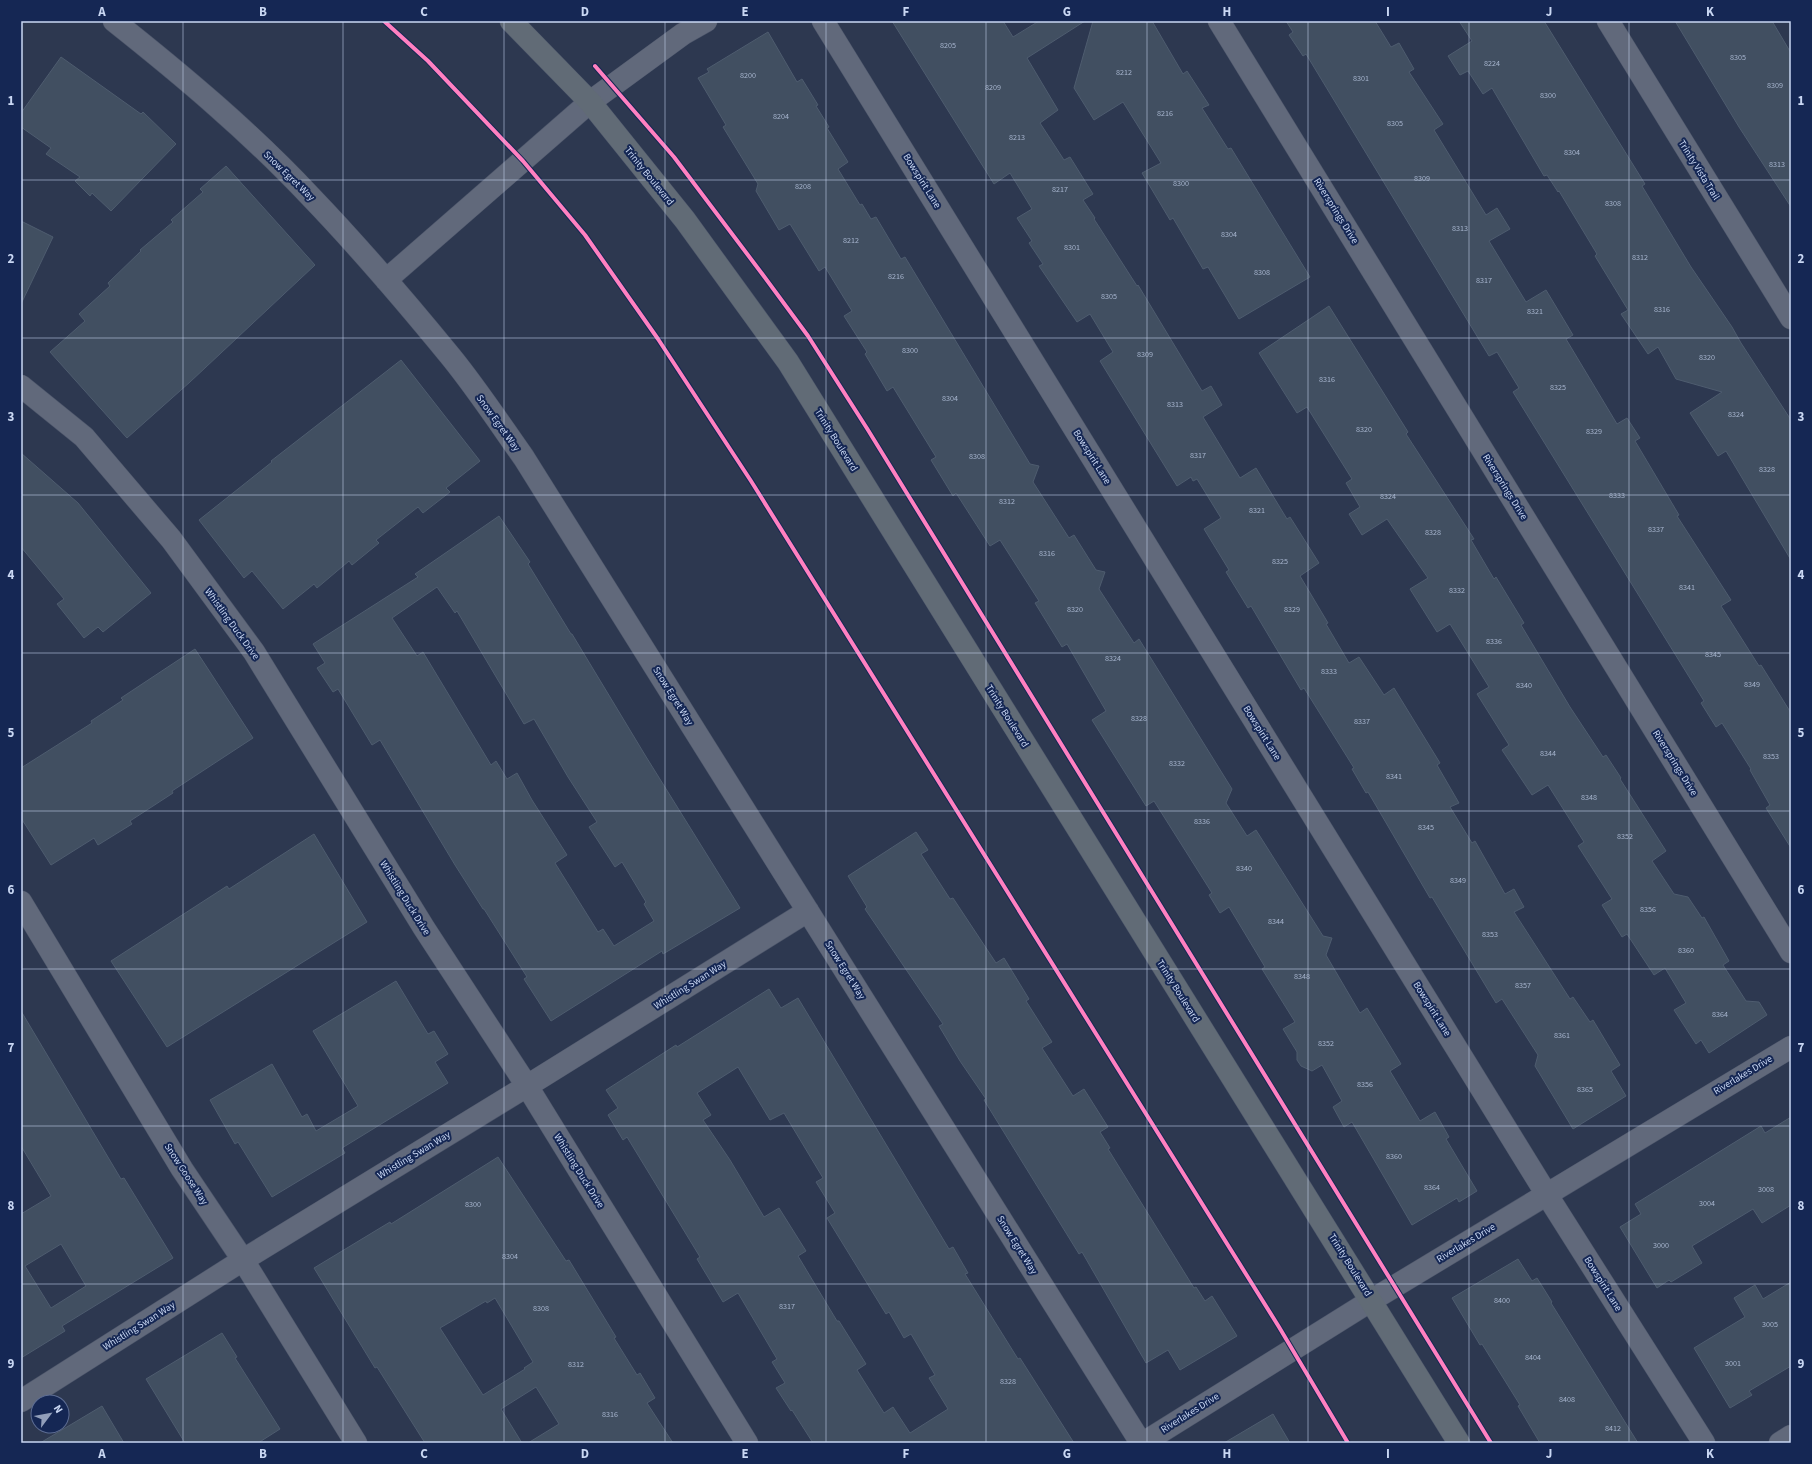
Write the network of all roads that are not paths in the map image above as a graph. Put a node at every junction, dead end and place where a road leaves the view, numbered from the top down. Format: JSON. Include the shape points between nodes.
{"nodes":[{"id":1,"x":114,"y":21,"type":"edge"},
{"id":2,"x":511,"y":21,"type":"edge"},
{"id":3,"x":706,"y":21,"type":"edge"},
{"id":4,"x":823,"y":21,"type":"edge"},
{"id":5,"x":1220,"y":21,"type":"edge"},
{"id":6,"x":1608,"y":21,"type":"edge"},
{"id":7,"x":590,"y":102,"type":"junction"},
{"id":8,"x":386,"y":280,"type":"junction"},
{"id":9,"x":1791,"y":318,"type":"edge"},
{"id":10,"x":21,"y":386,"type":"edge"},
{"id":11,"x":21,"y":902,"type":"edge"},
{"id":12,"x":808,"y":911,"type":"junction"},
{"id":13,"x":1791,"y":952,"type":"edge"},
{"id":14,"x":1791,"y":1047,"type":"edge"},
{"id":15,"x":527,"y":1086,"type":"junction"},
{"id":16,"x":1546,"y":1196,"type":"junction"},
{"id":17,"x":243,"y":1260,"type":"junction"},
{"id":18,"x":1372,"y":1300,"type":"junction"},
{"id":19,"x":21,"y":1401,"type":"edge"},
{"id":20,"x":1791,"y":1436,"type":"edge"},
{"id":21,"x":356,"y":1443,"type":"edge"},
{"id":22,"x":747,"y":1443,"type":"edge"},
{"id":23,"x":1142,"y":1443,"type":"edge"},
{"id":24,"x":1459,"y":1443,"type":"edge"},
{"id":25,"x":1704,"y":1443,"type":"edge"},
{"id":26,"x":1780,"y":1443,"type":"edge"}],
"edges":[{"from":1,"to":8,"type":"street","name":"Snow Egret Way","via":[[232,120],[310,195]]},
{"from":2,"to":7,"type":"main road","name":"Trinity Boulevard"},
{"from":3,"to":7,"type":"street","via":[[683,34]]},
{"from":4,"to":16,"type":"street","name":"Bowspirit Lane"},
{"from":5,"to":13,"type":"street","name":"Riversprings Drive"},
{"from":6,"to":9,"type":"street","name":"Trinity Vista Trail"},
{"from":7,"to":8,"type":"street"},
{"from":7,"to":18,"type":"main road","name":"Trinity Boulevard","via":[[684,220],[788,362]]},
{"from":8,"to":12,"type":"street","name":"Snow Egret Way","via":[[452,358],[524,458]]},
{"from":10,"to":15,"type":"street","name":"Whistling Duck Drive","via":[[84,437],[171,540],[254,652],[424,928]]},
{"from":11,"to":17,"type":"street","name":"Snow Goose Way","via":[[182,1169]]},
{"from":12,"to":15,"type":"street","name":"Whistling Swan Way"},
{"from":12,"to":23,"type":"street","name":"Snow Egret Way"},
{"from":14,"to":16,"type":"street","name":"Riverlakes Drive"},
{"from":15,"to":17,"type":"street","name":"Whistling Swan Way"},
{"from":15,"to":22,"type":"street","name":"Whistling Duck Drive"},
{"from":16,"to":18,"type":"street","name":"Riverlakes Drive"},
{"from":16,"to":25,"type":"street","name":"Bowspirit Lane"},
{"from":17,"to":19,"type":"street","name":"Whistling Swan Way"},
{"from":17,"to":21,"type":"street","name":"Snow Goose Way"},
{"from":18,"to":23,"type":"street","name":"Riverlakes Drive"},
{"from":18,"to":24,"type":"main road","name":"Trinity Boulevard"},
{"from":20,"to":26,"type":"street"}]}
